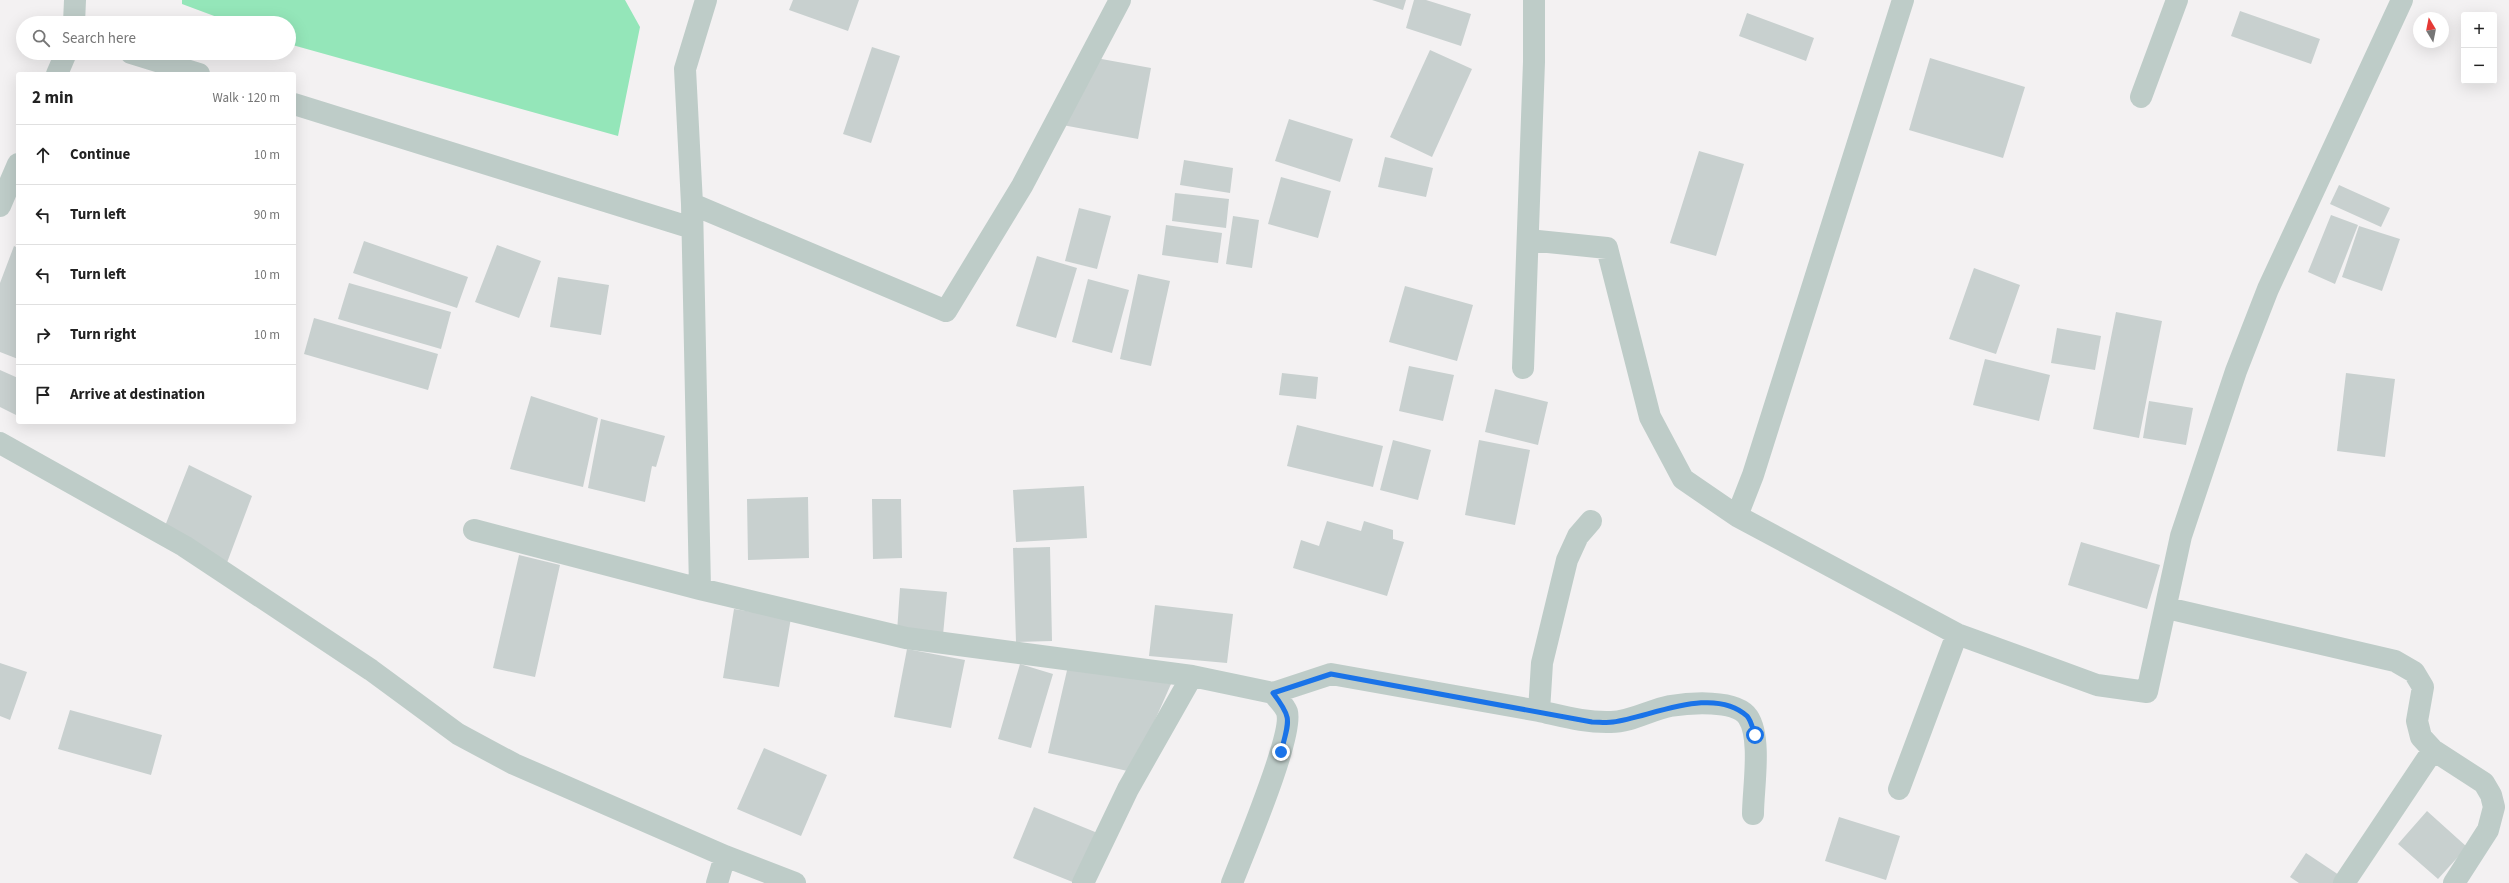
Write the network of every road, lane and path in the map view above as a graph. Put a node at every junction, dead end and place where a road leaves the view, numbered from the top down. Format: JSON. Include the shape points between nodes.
{"nodes":[{"id":1,"x":75,"y":0,"type":"edge"},
{"id":2,"x":706,"y":0,"type":"edge"},
{"id":3,"x":1120,"y":0,"type":"edge"},
{"id":4,"x":1534,"y":0,"type":"edge"},
{"id":5,"x":1903,"y":0,"type":"edge"},
{"id":6,"x":2177,"y":0,"type":"edge"},
{"id":7,"x":2402,"y":0,"type":"edge"},
{"id":8,"x":74,"y":16,"type":"edge"},
{"id":9,"x":63,"y":60,"type":"edge"},
{"id":10,"x":154,"y":60,"type":"edge"},
{"id":11,"x":58,"y":72,"type":"edge"},
{"id":12,"x":193,"y":72,"type":"edge"},
{"id":13,"x":2141,"y":97,"type":"dead end"},
{"id":14,"x":296,"y":105,"type":"edge"},
{"id":15,"x":16,"y":169,"type":"edge"},
{"id":16,"x":692,"y":204,"type":"junction"},
{"id":17,"x":0,"y":206,"type":"edge"},
{"id":18,"x":692,"y":228,"type":"junction"},
{"id":19,"x":1528,"y":240,"type":"junction"},
{"id":20,"x":1523,"y":368,"type":"dead end"},
{"id":21,"x":0,"y":443,"type":"edge"},
{"id":22,"x":1737,"y":516,"type":"junction"},
{"id":23,"x":1591,"y":521,"type":"dead end"},
{"id":24,"x":474,"y":530,"type":"dead end"},
{"id":25,"x":700,"y":589,"type":"junction"},
{"id":26,"x":2167,"y":608,"type":"junction"},
{"id":27,"x":1957,"y":634,"type":"junction"},
{"id":28,"x":1192,"y":676,"type":"junction"},
{"id":29,"x":1273,"y":693,"type":"junction"},
{"id":30,"x":1539,"y":711,"type":"junction"},
{"id":31,"x":2433,"y":750,"type":"junction"},
{"id":32,"x":1899,"y":789,"type":"dead end"},
{"id":33,"x":1753,"y":814,"type":"dead end"},
{"id":34,"x":725,"y":856,"type":"junction"},
{"id":35,"x":717,"y":883,"type":"edge"},
{"id":36,"x":795,"y":883,"type":"edge"},
{"id":37,"x":1083,"y":883,"type":"edge"},
{"id":38,"x":1232,"y":883,"type":"edge"},
{"id":39,"x":2344,"y":883,"type":"edge"},
{"id":40,"x":2454,"y":883,"type":"edge"}],
"edges":[{"from":1,"to":8,"type":"street"},
{"from":2,"to":16,"type":"street","via":[[685,69]]},
{"from":3,"to":16,"type":"street","via":[[1022,186],[946,311]]},
{"from":4,"to":19,"type":"street"},
{"from":5,"to":22,"type":"street","via":[[1753,475]]},
{"from":6,"to":13,"type":"street"},
{"from":7,"to":26,"type":"street","via":[[2258,312],[2181,536]]},
{"from":9,"to":11,"type":"street"},
{"from":10,"to":12,"type":"street"},
{"from":14,"to":18,"type":"street"},
{"from":15,"to":17,"type":"street"},
{"from":16,"to":18,"type":"street"},
{"from":18,"to":25,"type":"street"},
{"from":19,"to":20,"type":"street"},
{"from":19,"to":22,"type":"street","via":[[1607,248],[1650,416],[1683,479]]},
{"from":21,"to":34,"type":"street","via":[[184,546],[371,670],[458,734],[514,764]]},
{"from":22,"to":27,"type":"street"},
{"from":23,"to":30,"type":"street","via":[[1578,536],[1567,560],[1542,663]]},
{"from":24,"to":25,"type":"street"},
{"from":25,"to":28,"type":"street","via":[[906,638]]},
{"from":26,"to":27,"type":"street","via":[[2147,692],[2097,685]]},
{"from":26,"to":31,"type":"street","via":[[2395,661],[2414,672],[2423,686],[2417,720],[2421,737]]},
{"from":27,"to":32,"type":"street"},
{"from":28,"to":29,"type":"street"},
{"from":28,"to":37,"type":"street","via":[[1128,789]]},
{"from":29,"to":30,"type":"street","via":[[1331,674]]},
{"from":29,"to":38,"type":"street","via":[[1287,712],[1288,727]]},
{"from":30,"to":33,"type":"street","via":[[1592,722],[1612,722],[1669,706],[1696,703],[1730,705],[1748,716],[1755,735]]},
{"from":31,"to":39,"type":"street"},
{"from":31,"to":40,"type":"street","via":[[2484,783],[2494,807],[2488,830]]},
{"from":34,"to":35,"type":"street"},
{"from":34,"to":36,"type":"street"}]}
